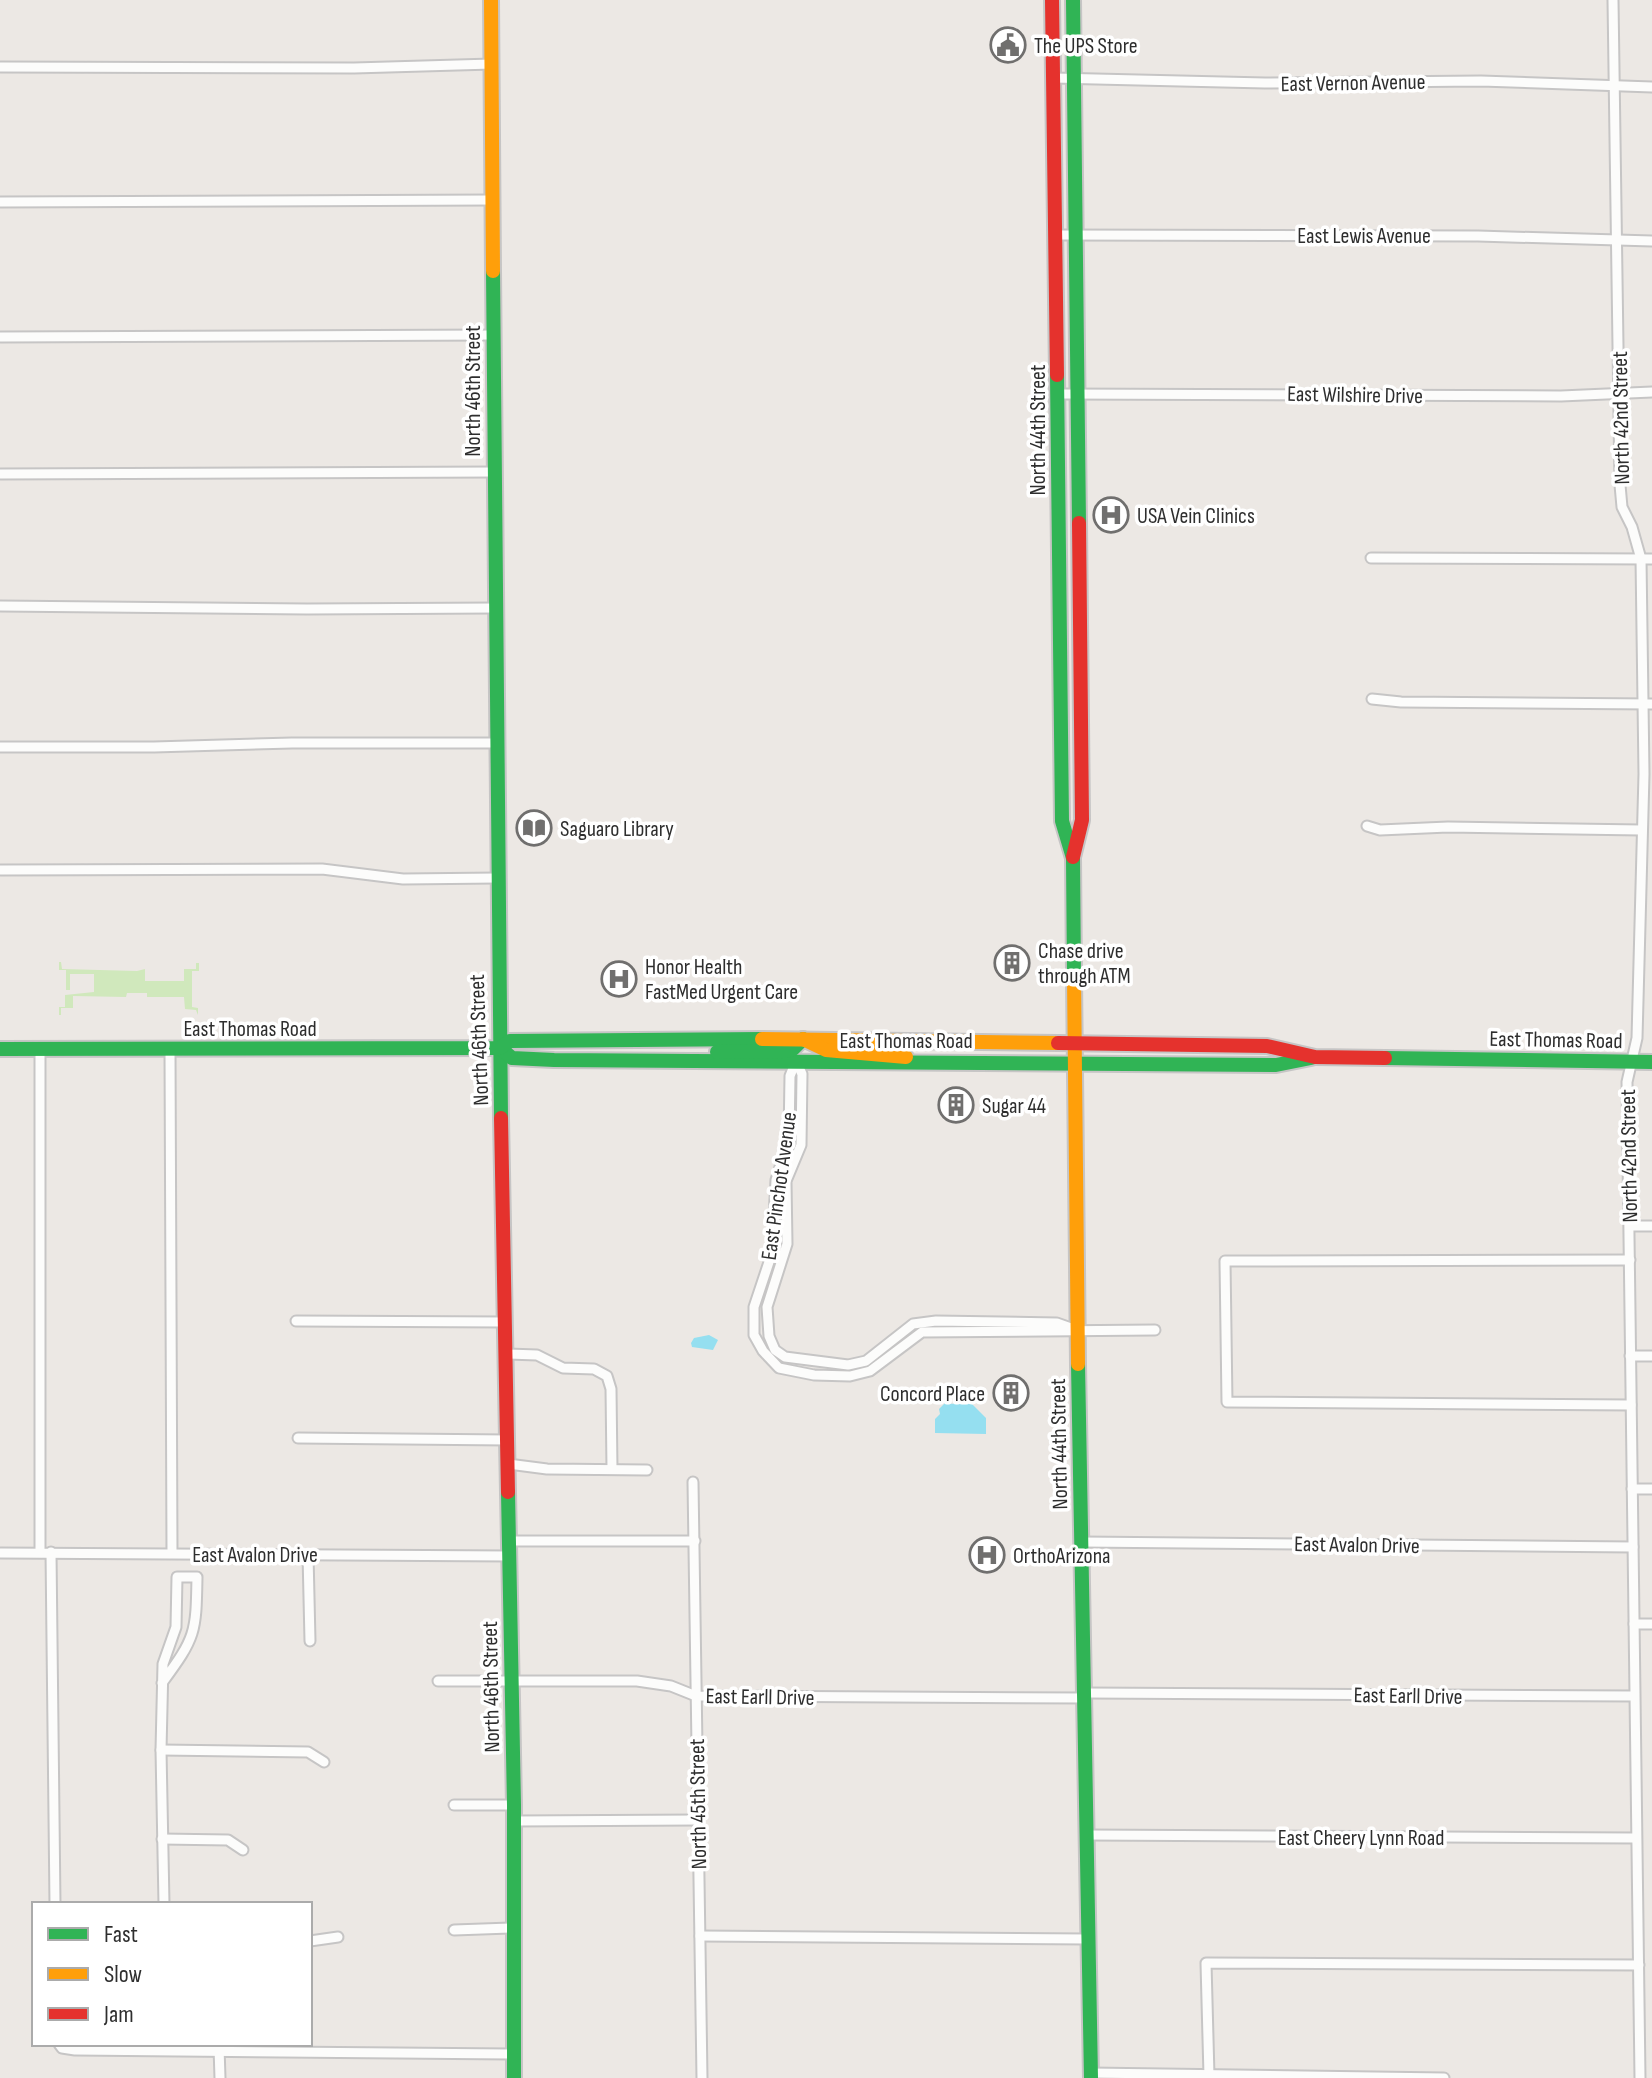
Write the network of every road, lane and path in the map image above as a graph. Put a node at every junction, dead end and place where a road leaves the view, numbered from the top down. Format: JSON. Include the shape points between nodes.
{"nodes":[{"id":1,"x":491,"y":0,"type":"edge"},
{"id":2,"x":1052,"y":0,"type":"edge"},
{"id":3,"x":1073,"y":0,"type":"edge"},
{"id":4,"x":1613,"y":0,"type":"edge"},
{"id":5,"x":492,"y":64,"type":"junction"},
{"id":6,"x":0,"y":67,"type":"edge"},
{"id":7,"x":1054,"y":78,"type":"junction"},
{"id":8,"x":1074,"y":81,"type":"junction"},
{"id":9,"x":1615,"y":87,"type":"junction"},
{"id":10,"x":1652,"y":87,"type":"edge"},
{"id":11,"x":493,"y":200,"type":"junction"},
{"id":12,"x":0,"y":202,"type":"edge"},
{"id":13,"x":1076,"y":234,"type":"junction"},
{"id":14,"x":1057,"y":235,"type":"junction"},
{"id":15,"x":1617,"y":241,"type":"junction"},
{"id":16,"x":1652,"y":241,"type":"edge"},
{"id":17,"x":494,"y":335,"type":"junction"},
{"id":18,"x":0,"y":337,"type":"edge"},
{"id":19,"x":1652,"y":392,"type":"edge"},
{"id":20,"x":1618,"y":393,"type":"junction"},
{"id":21,"x":1059,"y":394,"type":"junction"},
{"id":22,"x":1078,"y":395,"type":"junction"},
{"id":23,"x":495,"y":472,"type":"junction"},
{"id":24,"x":0,"y":474,"type":"edge"},
{"id":25,"x":1059,"y":488,"type":"junction"},
{"id":26,"x":1080,"y":488,"type":"junction"},
{"id":27,"x":1371,"y":558,"type":"dead end"},
{"id":28,"x":1647,"y":559,"type":"edge"},
{"id":29,"x":0,"y":606,"type":"edge"},
{"id":30,"x":496,"y":608,"type":"junction"},
{"id":31,"x":1372,"y":699,"type":"dead end"},
{"id":32,"x":1648,"y":704,"type":"edge"},
{"id":33,"x":497,"y":743,"type":"junction"},
{"id":34,"x":0,"y":747,"type":"edge"},
{"id":35,"x":1367,"y":826,"type":"dead end"},
{"id":36,"x":1641,"y":830,"type":"junction"},
{"id":37,"x":1641,"y":848,"type":"junction"},
{"id":38,"x":1652,"y":848,"type":"edge"},
{"id":39,"x":1073,"y":858,"type":"junction"},
{"id":40,"x":0,"y":870,"type":"edge"},
{"id":41,"x":497,"y":878,"type":"junction"},
{"id":42,"x":803,"y":1039,"type":"junction"},
{"id":43,"x":1075,"y":1043,"type":"junction"},
{"id":44,"x":500,"y":1048,"type":"junction"},
{"id":45,"x":0,"y":1049,"type":"edge"},
{"id":46,"x":40,"y":1050,"type":"junction"},
{"id":47,"x":170,"y":1050,"type":"junction"},
{"id":48,"x":1315,"y":1057,"type":"junction"},
{"id":49,"x":690,"y":1061,"type":"junction"},
{"id":50,"x":796,"y":1061,"type":"junction"},
{"id":51,"x":922,"y":1062,"type":"junction"},
{"id":52,"x":1631,"y":1062,"type":"junction"},
{"id":53,"x":1652,"y":1062,"type":"edge"},
{"id":54,"x":1076,"y":1063,"type":"junction"},
{"id":55,"x":1630,"y":1226,"type":"junction"},
{"id":56,"x":1652,"y":1226,"type":"edge"},
{"id":57,"x":1630,"y":1260,"type":"junction"},
{"id":58,"x":296,"y":1321,"type":"dead end"},
{"id":59,"x":505,"y":1322,"type":"junction"},
{"id":60,"x":1155,"y":1330,"type":"dead end"},
{"id":61,"x":1078,"y":1331,"type":"junction"},
{"id":62,"x":506,"y":1354,"type":"junction"},
{"id":63,"x":1630,"y":1356,"type":"junction"},
{"id":64,"x":1652,"y":1356,"type":"edge"},
{"id":65,"x":1631,"y":1405,"type":"junction"},
{"id":66,"x":298,"y":1438,"type":"dead end"},
{"id":67,"x":508,"y":1440,"type":"junction"},
{"id":68,"x":508,"y":1464,"type":"junction"},
{"id":69,"x":612,"y":1469,"type":"junction"},
{"id":70,"x":647,"y":1470,"type":"dead end"},
{"id":71,"x":693,"y":1482,"type":"dead end"},
{"id":72,"x":1632,"y":1489,"type":"junction"},
{"id":73,"x":1652,"y":1489,"type":"edge"},
{"id":74,"x":695,"y":1541,"type":"junction"},
{"id":75,"x":1081,"y":1542,"type":"junction"},
{"id":76,"x":1633,"y":1547,"type":"junction"},
{"id":77,"x":510,"y":1549,"type":"junction"},
{"id":78,"x":46,"y":1552,"type":"junction"},
{"id":79,"x":0,"y":1553,"type":"edge"},
{"id":80,"x":172,"y":1553,"type":"junction"},
{"id":81,"x":308,"y":1554,"type":"junction"},
{"id":82,"x":1634,"y":1624,"type":"junction"},
{"id":83,"x":1652,"y":1624,"type":"edge"},
{"id":84,"x":310,"y":1641,"type":"dead end"},
{"id":85,"x":512,"y":1680,"type":"junction"},
{"id":86,"x":438,"y":1681,"type":"dead end"},
{"id":87,"x":162,"y":1683,"type":"junction"},
{"id":88,"x":696,"y":1696,"type":"junction"},
{"id":89,"x":1085,"y":1696,"type":"junction"},
{"id":90,"x":1634,"y":1696,"type":"junction"},
{"id":91,"x":161,"y":1750,"type":"junction"},
{"id":92,"x":324,"y":1762,"type":"dead end"},
{"id":93,"x":454,"y":1805,"type":"dead end"},
{"id":94,"x":514,"y":1805,"type":"junction"},
{"id":95,"x":698,"y":1820,"type":"junction"},
{"id":96,"x":514,"y":1821,"type":"junction"},
{"id":97,"x":1086,"y":1835,"type":"junction"},
{"id":98,"x":1636,"y":1838,"type":"junction"},
{"id":99,"x":162,"y":1839,"type":"junction"},
{"id":100,"x":243,"y":1850,"type":"dead end"},
{"id":101,"x":55,"y":1902,"type":"edge"},
{"id":102,"x":164,"y":1902,"type":"edge"},
{"id":103,"x":512,"y":1928,"type":"junction"},
{"id":104,"x":454,"y":1930,"type":"dead end"},
{"id":105,"x":700,"y":1936,"type":"junction"},
{"id":106,"x":338,"y":1937,"type":"dead end"},
{"id":107,"x":1088,"y":1939,"type":"junction"},
{"id":108,"x":312,"y":1941,"type":"edge"},
{"id":109,"x":1639,"y":1965,"type":"junction"},
{"id":110,"x":60,"y":2046,"type":"edge"},
{"id":111,"x":219,"y":2047,"type":"edge"},
{"id":112,"x":514,"y":2054,"type":"junction"},
{"id":113,"x":1091,"y":2076,"type":"edge"},
{"id":114,"x":1209,"y":2076,"type":"junction"},
{"id":115,"x":220,"y":2078,"type":"edge"},
{"id":116,"x":514,"y":2078,"type":"edge"},
{"id":117,"x":702,"y":2078,"type":"edge"},
{"id":118,"x":1444,"y":2078,"type":"edge"},
{"id":119,"x":1640,"y":2078,"type":"edge"}],
"edges":[{"from":1,"to":5,"type":"main road","name":"North 46th Street"},
{"from":2,"to":7,"type":"main road","name":"North 44th Street"},
{"from":3,"to":8,"type":"main road","name":"North 44th Street"},
{"from":4,"to":9,"type":"street","name":"North 42nd Street"},
{"from":5,"to":6,"type":"street"},
{"from":5,"to":11,"type":"main road","name":"North 46th Street"},
{"from":7,"to":8,"type":"street","name":"East Vernon Avenue"},
{"from":7,"to":14,"type":"main road","name":"North 44th Street"},
{"from":8,"to":9,"type":"street","name":"East Vernon Avenue","via":[[1481,81]]},
{"from":8,"to":13,"type":"main road","name":"North 44th Street"},
{"from":9,"to":10,"type":"street","name":"East Vernon Avenue"},
{"from":9,"to":15,"type":"street","name":"North 42nd Street"},
{"from":11,"to":12,"type":"street"},
{"from":11,"to":17,"type":"main road","name":"North 46th Street"},
{"from":13,"to":14,"type":"street","name":"East Lewis Avenue"},
{"from":13,"to":15,"type":"street","name":"East Lewis Avenue"},
{"from":13,"to":22,"type":"main road","name":"North 44th Street"},
{"from":14,"to":21,"type":"main road","name":"North 44th Street"},
{"from":15,"to":16,"type":"street","name":"East Lewis Avenue"},
{"from":15,"to":20,"type":"street","name":"North 42nd Street"},
{"from":17,"to":18,"type":"street"},
{"from":17,"to":23,"type":"main road","name":"North 46th Street"},
{"from":19,"to":20,"type":"street","name":"East Wilshire Drive"},
{"from":20,"to":22,"type":"street","name":"East Wilshire Drive"},
{"from":20,"to":28,"type":"street","name":"North 42nd Street","via":[[1622,507]]},
{"from":21,"to":22,"type":"street","name":"East Wilshire Drive"},
{"from":21,"to":25,"type":"main road","name":"North 44th Street"},
{"from":22,"to":26,"type":"main road","name":"North 44th Street"},
{"from":23,"to":24,"type":"street"},
{"from":23,"to":30,"type":"main road","name":"North 46th Street"},
{"from":25,"to":26,"type":"street"},
{"from":25,"to":39,"type":"main road","name":"North 44th Street","via":[[1062,821]]},
{"from":26,"to":39,"type":"main road","name":"North 44th Street","via":[[1082,820]]},
{"from":27,"to":28,"type":"street"},
{"from":28,"to":32,"type":"street","name":"North 42nd Street"},
{"from":29,"to":30,"type":"street"},
{"from":30,"to":33,"type":"main road","name":"North 46th Street"},
{"from":31,"to":32,"type":"street"},
{"from":32,"to":36,"type":"street","name":"North 42nd Street"},
{"from":33,"to":34,"type":"street"},
{"from":33,"to":41,"type":"main road","name":"North 46th Street"},
{"from":35,"to":36,"type":"street"},
{"from":36,"to":37,"type":"street","name":"North 42nd Street"},
{"from":37,"to":38,"type":"street"},
{"from":37,"to":52,"type":"street","name":"North 42nd Street","via":[[1637,1038]]},
{"from":39,"to":43,"type":"main road","name":"North 44th Street"},
{"from":40,"to":41,"type":"street","via":[[322,869],[403,879]]},
{"from":41,"to":44,"type":"main road","name":"North 46th Street"},
{"from":42,"to":43,"type":"main road","name":"East Thomas Road"},
{"from":42,"to":44,"type":"main road","name":"East Thomas Road","via":[[510,1041]]},
{"from":42,"to":49,"type":"main road","via":[[786,1051],[720,1051]]},
{"from":42,"to":51,"type":"main road","via":[[821,1050],[889,1051]]},
{"from":43,"to":48,"type":"main road","name":"East Thomas Road","via":[[1267,1046]]},
{"from":43,"to":54,"type":"main road","name":"North 44th Street"},
{"from":44,"to":47,"type":"main road","name":"East Thomas Road"},
{"from":44,"to":49,"type":"main road","name":"East Thomas Road","via":[[512,1058]]},
{"from":44,"to":59,"type":"main road","name":"North 46th Street"},
{"from":45,"to":46,"type":"main road","name":"East Thomas Road"},
{"from":46,"to":47,"type":"main road","name":"East Thomas Road"},
{"from":46,"to":78,"type":"street"},
{"from":47,"to":80,"type":"street"},
{"from":48,"to":52,"type":"main road","name":"East Thomas Road"},
{"from":48,"to":54,"type":"main road","name":"East Thomas Road","via":[[1276,1065]]},
{"from":49,"to":50,"type":"main road","name":"East Thomas Road"},
{"from":50,"to":51,"type":"main road","name":"East Thomas Road"},
{"from":50,"to":61,"type":"street","name":"East Pinchot Avenue","via":[[802,1074],[801,1145],[786,1181],[787,1244],[767,1307],[775,1350],[785,1357],[848,1365],[866,1361],[913,1324],[1057,1323]]},
{"from":50,"to":61,"type":"street","name":"East Pinchot Avenue","via":[[790,1076],[789,1138],[776,1180],[772,1253],[754,1307],[754,1335],[779,1368],[814,1375],[870,1371],[922,1332]]},
{"from":51,"to":54,"type":"main road","name":"East Thomas Road"},
{"from":52,"to":53,"type":"main road","name":"East Thomas Road"},
{"from":52,"to":55,"type":"street","name":"North 42nd Street"},
{"from":54,"to":61,"type":"main road","name":"North 44th Street"},
{"from":55,"to":56,"type":"street"},
{"from":55,"to":57,"type":"street","name":"North 42nd Street"},
{"from":57,"to":63,"type":"street","name":"North 42nd Street"},
{"from":57,"to":65,"type":"street","via":[[1225,1261],[1227,1402]]},
{"from":58,"to":59,"type":"street"},
{"from":59,"to":62,"type":"main road","name":"North 46th Street"},
{"from":60,"to":61,"type":"street","name":"East Pinchot Avenue"},
{"from":61,"to":75,"type":"main road","name":"North 44th Street"},
{"from":62,"to":67,"type":"main road","name":"North 46th Street"},
{"from":62,"to":69,"type":"street","via":[[537,1355],[563,1368],[594,1369],[607,1376]]},
{"from":63,"to":64,"type":"street"},
{"from":63,"to":65,"type":"street","name":"North 42nd Street"},
{"from":65,"to":72,"type":"street","name":"North 42nd Street"},
{"from":66,"to":67,"type":"street"},
{"from":67,"to":68,"type":"main road","name":"North 46th Street"},
{"from":68,"to":69,"type":"street"},
{"from":68,"to":77,"type":"main road","name":"North 46th Street"},
{"from":69,"to":70,"type":"street"},
{"from":71,"to":74,"type":"street","name":"North 45th Street"},
{"from":72,"to":73,"type":"street"},
{"from":72,"to":76,"type":"street","name":"North 42nd Street"},
{"from":74,"to":77,"type":"street","name":"East Avalon Drive"},
{"from":74,"to":88,"type":"street","name":"North 45th Street"},
{"from":75,"to":76,"type":"street","name":"East Avalon Drive"},
{"from":75,"to":89,"type":"main road","name":"North 44th Street"},
{"from":76,"to":82,"type":"street","name":"North 42nd Street"},
{"from":77,"to":81,"type":"street","name":"East Avalon Drive"},
{"from":77,"to":85,"type":"main road","name":"North 46th Street"},
{"from":78,"to":79,"type":"street","name":"East Avalon Drive"},
{"from":78,"to":80,"type":"street","name":"East Avalon Drive"},
{"from":78,"to":101,"type":"street"},
{"from":80,"to":81,"type":"street","name":"East Avalon Drive"},
{"from":81,"to":84,"type":"street"},
{"from":82,"to":83,"type":"street"},
{"from":82,"to":90,"type":"street","name":"North 42nd Street"},
{"from":85,"to":86,"type":"street","name":"East Earll Drive"},
{"from":85,"to":88,"type":"street","name":"East Earll Drive","via":[[637,1681]]},
{"from":85,"to":94,"type":"main road","name":"North 46th Street"},
{"from":87,"to":87,"type":"street","via":[[195,1632],[197,1577],[177,1577],[176,1627]]},
{"from":87,"to":91,"type":"street"},
{"from":88,"to":89,"type":"street","name":"East Earll Drive"},
{"from":88,"to":95,"type":"street","name":"North 45th Street"},
{"from":89,"to":90,"type":"street","name":"East Earll Drive"},
{"from":89,"to":97,"type":"main road","name":"North 44th Street"},
{"from":90,"to":98,"type":"street","name":"North 42nd Street"},
{"from":91,"to":92,"type":"street","via":[[308,1752]]},
{"from":91,"to":99,"type":"street"},
{"from":93,"to":94,"type":"street"},
{"from":94,"to":96,"type":"main road","name":"North 46th Street"},
{"from":95,"to":96,"type":"street"},
{"from":95,"to":105,"type":"street","name":"North 45th Street"},
{"from":96,"to":103,"type":"main road","name":"North 46th Street"},
{"from":97,"to":98,"type":"street","name":"East Cheery Lynn Road"},
{"from":97,"to":107,"type":"main road","name":"North 44th Street"},
{"from":98,"to":109,"type":"street","name":"North 42nd Street"},
{"from":99,"to":100,"type":"street","via":[[228,1840]]},
{"from":99,"to":102,"type":"street"},
{"from":103,"to":104,"type":"street"},
{"from":103,"to":112,"type":"main road","name":"North 46th Street"},
{"from":105,"to":107,"type":"street"},
{"from":105,"to":117,"type":"street","name":"North 45th Street"},
{"from":106,"to":108,"type":"street"},
{"from":107,"to":113,"type":"main road","name":"North 44th Street"},
{"from":109,"to":114,"type":"street","via":[[1206,1963]]},
{"from":109,"to":119,"type":"street","name":"North 42nd Street"},
{"from":110,"to":111,"type":"street"},
{"from":111,"to":112,"type":"street"},
{"from":111,"to":115,"type":"street"},
{"from":112,"to":116,"type":"main road","name":"North 46th Street"},
{"from":113,"to":114,"type":"street"},
{"from":114,"to":118,"type":"street"}]}
